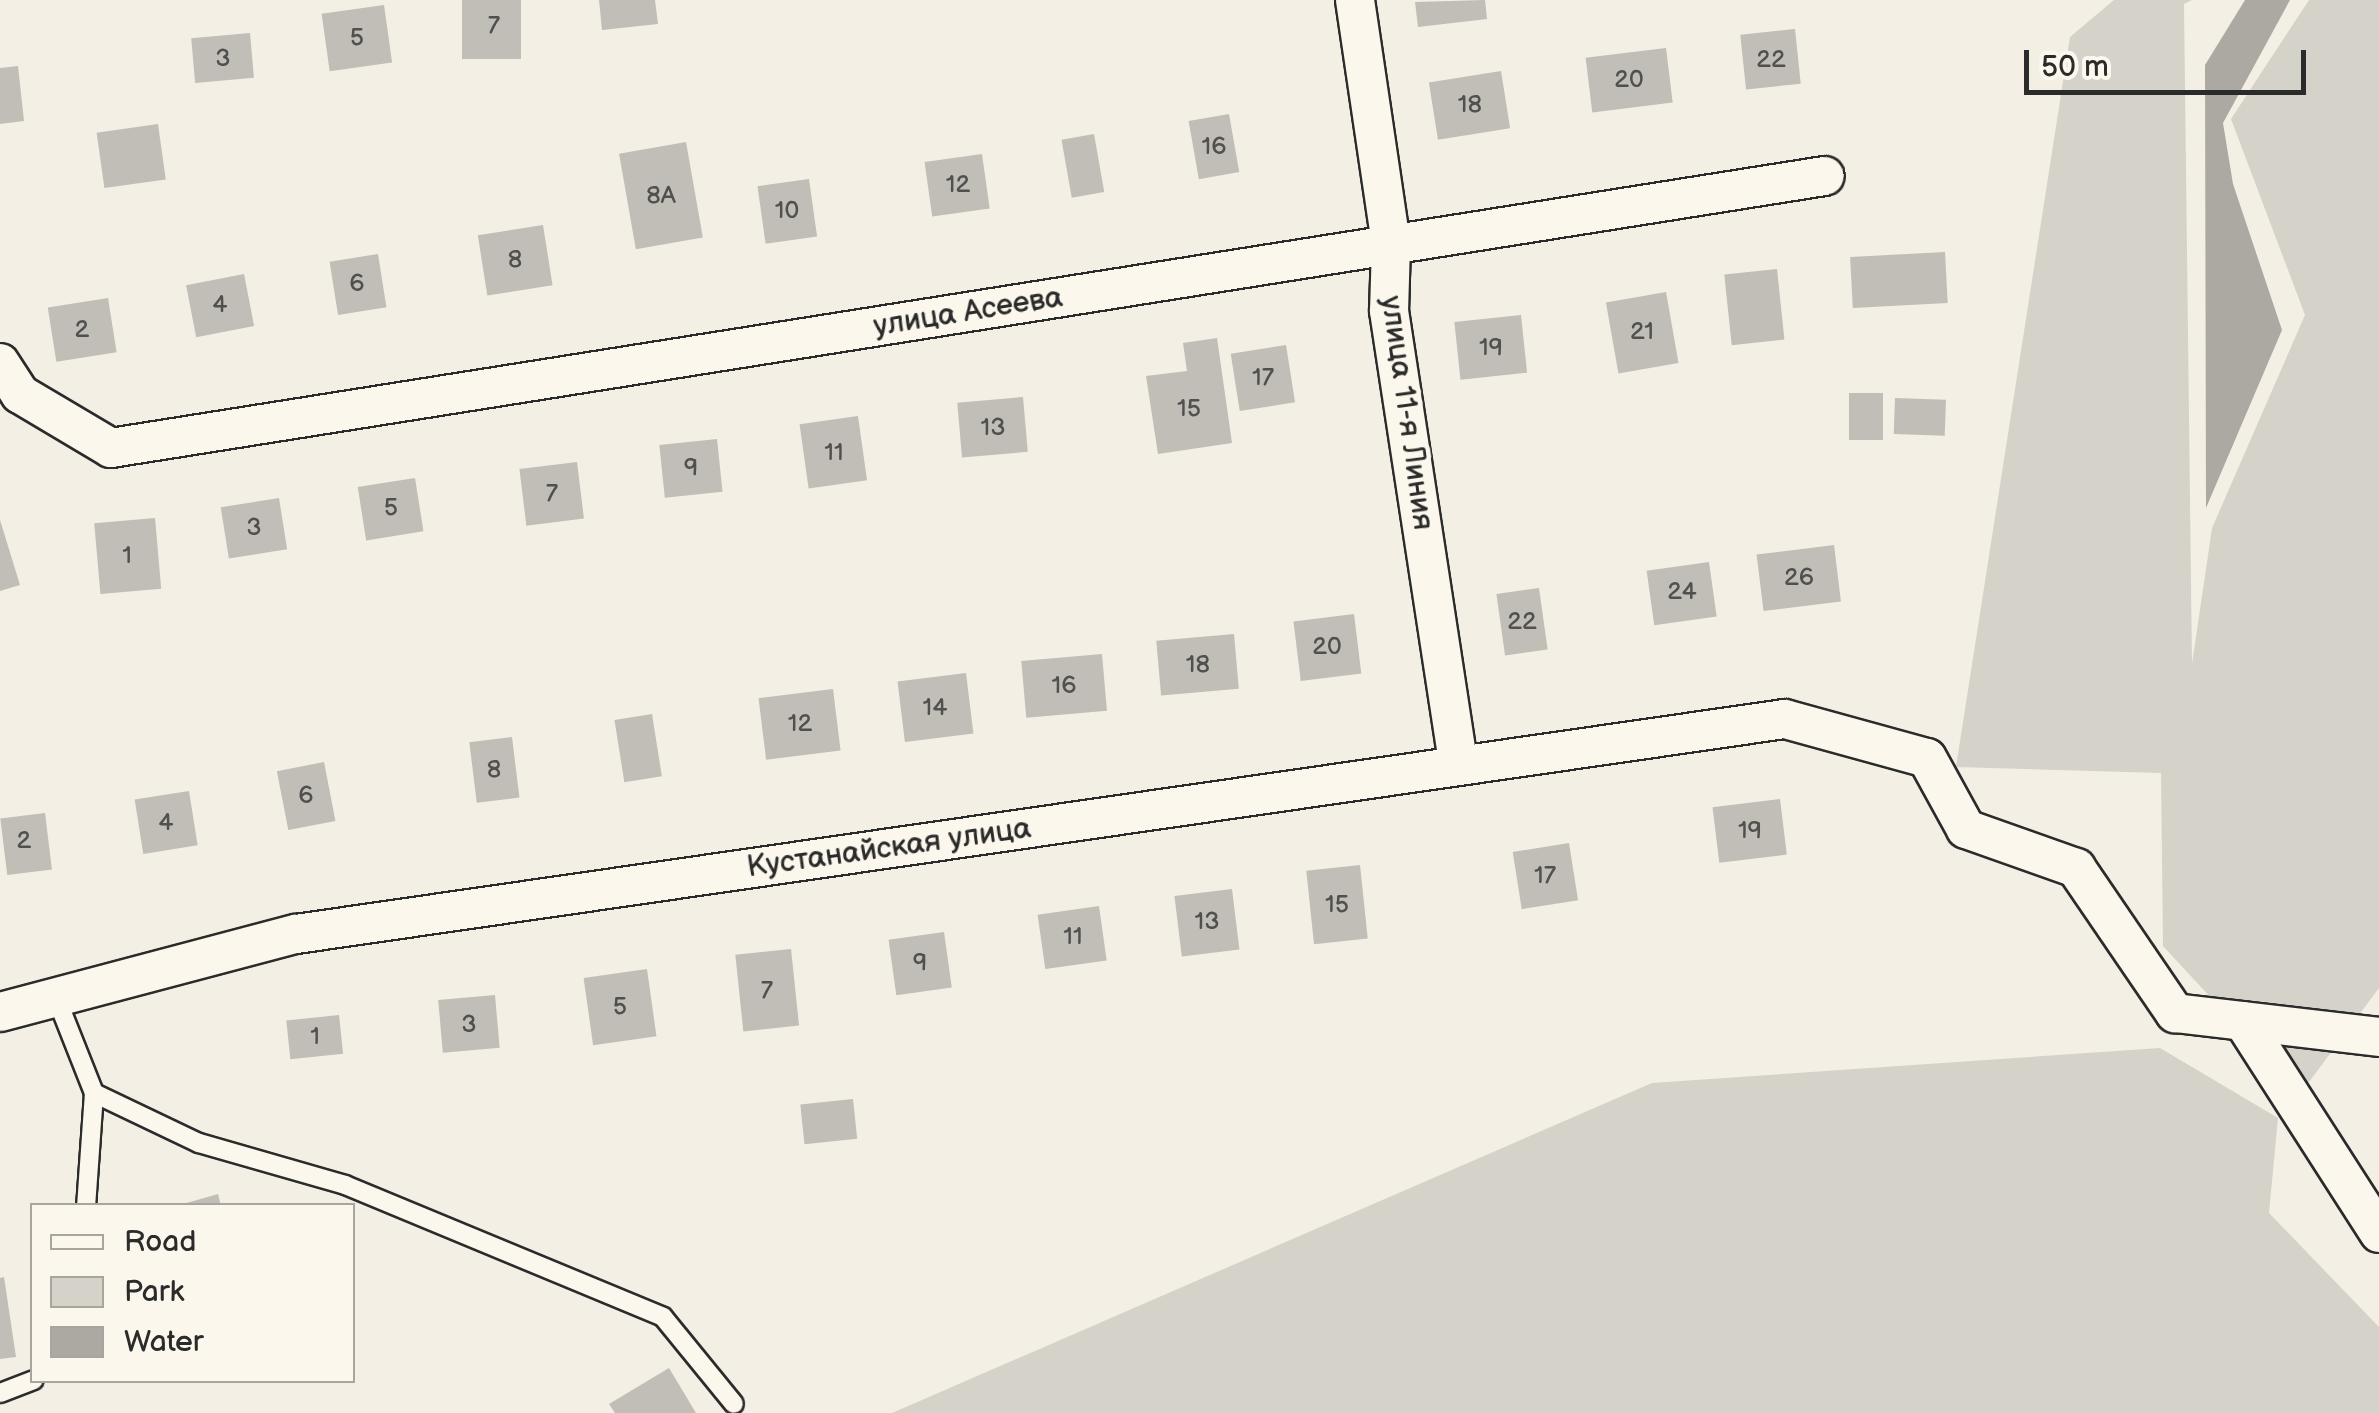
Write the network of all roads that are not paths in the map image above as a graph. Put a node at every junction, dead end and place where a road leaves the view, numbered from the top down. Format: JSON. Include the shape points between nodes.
{"nodes":[{"id":1,"x":1355,"y":0,"type":"edge"},
{"id":2,"x":1825,"y":176,"type":"dead end"},
{"id":3,"x":1391,"y":245,"type":"junction"},
{"id":4,"x":0,"y":363,"type":"edge"},
{"id":5,"x":1460,"y":766,"type":"junction"},
{"id":6,"x":58,"y":1002,"type":"junction"},
{"id":7,"x":0,"y":1012,"type":"edge"},
{"id":8,"x":2243,"y":1021,"type":"junction"},
{"id":9,"x":2379,"y":1038,"type":"edge"},
{"id":10,"x":94,"y":1093,"type":"junction"},
{"id":11,"x":86,"y":1203,"type":"edge"},
{"id":12,"x":2379,"y":1233,"type":"edge"},
{"id":13,"x":30,"y":1382,"type":"edge"},
{"id":14,"x":0,"y":1393,"type":"edge"},
{"id":15,"x":734,"y":1404,"type":"dead end"}],
"edges":[{"from":1,"to":3,"type":"street","name":"улица 11-я Линия"},
{"from":2,"to":3,"type":"street","name":"улица Асеева"},
{"from":3,"to":4,"type":"street","name":"улица Асеева","via":[[111,448],[20,394]]},
{"from":3,"to":5,"type":"street","name":"улица 11-я Линия","via":[[1389,311]]},
{"from":5,"to":6,"type":"street","name":"Кустанайская улица","via":[[296,934]]},
{"from":5,"to":8,"type":"street","name":"Кустанайская улица","via":[[1785,719],[1926,758],[1966,829],[2076,868],[2176,1013]]},
{"from":6,"to":7,"type":"street","name":"Кустанайская улица"},
{"from":6,"to":10,"type":"lane"},
{"from":8,"to":9,"type":"street"},
{"from":8,"to":12,"type":"street"},
{"from":10,"to":11,"type":"lane"},
{"from":10,"to":15,"type":"lane","via":[[199,1144],[345,1185],[663,1317]]},
{"from":13,"to":14,"type":"lane"}]}
